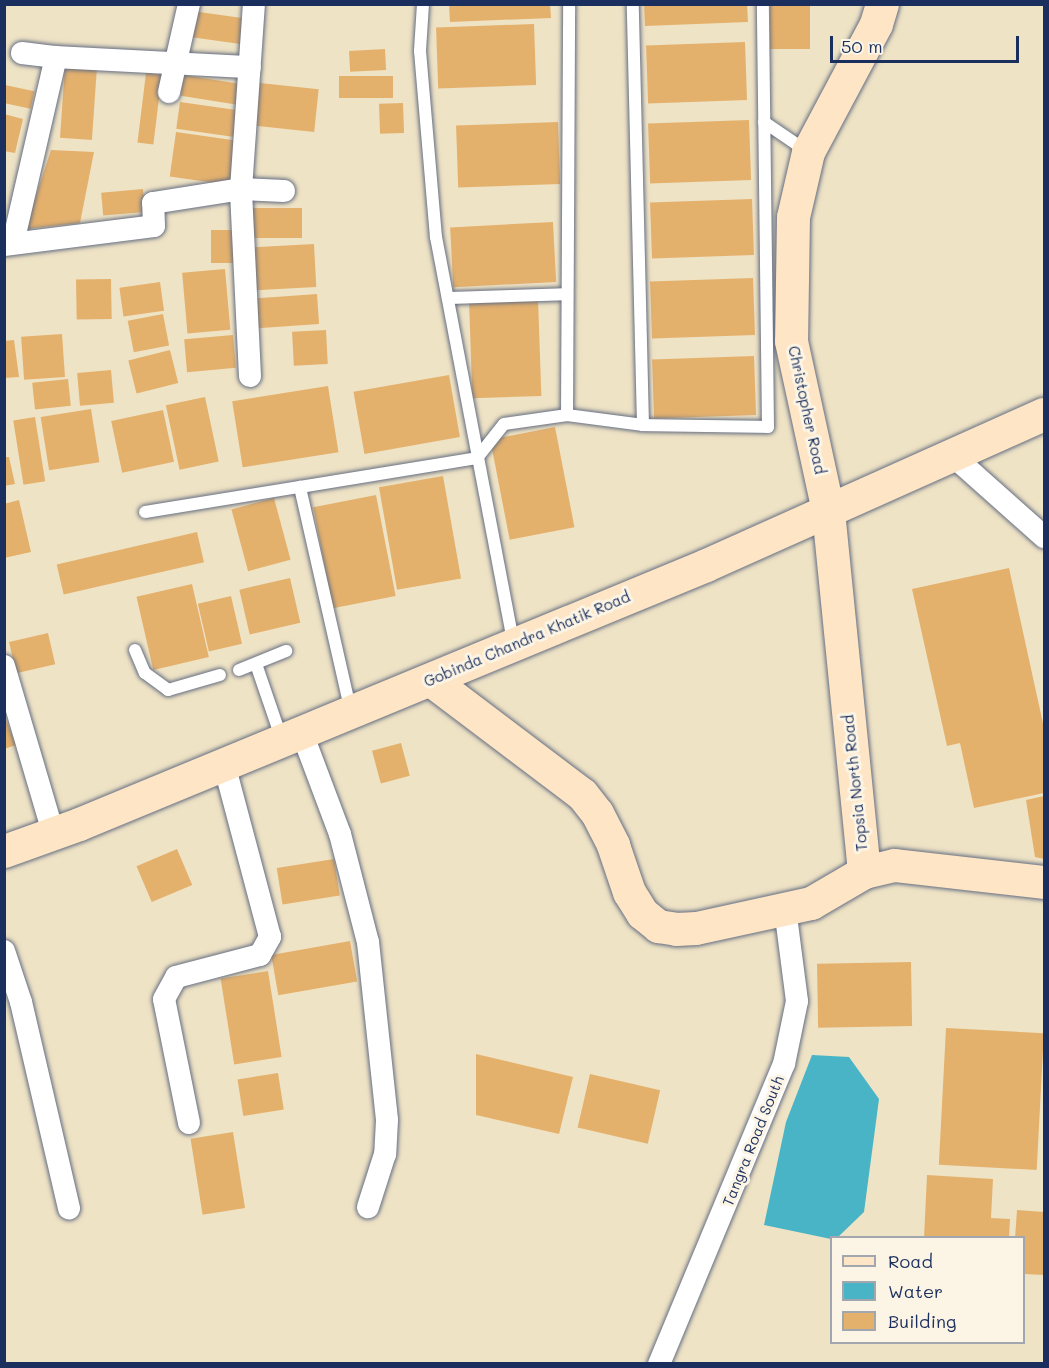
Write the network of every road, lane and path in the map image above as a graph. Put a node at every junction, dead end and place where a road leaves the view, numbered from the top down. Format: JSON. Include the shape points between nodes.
{"nodes":[{"id":1,"x":189,"y":4,"type":"edge"},
{"id":2,"x":254,"y":4,"type":"edge"},
{"id":3,"x":423,"y":4,"type":"edge"},
{"id":4,"x":569,"y":4,"type":"edge"},
{"id":5,"x":633,"y":4,"type":"edge"},
{"id":6,"x":763,"y":4,"type":"edge"},
{"id":7,"x":882,"y":4,"type":"edge"},
{"id":8,"x":22,"y":53,"type":"dead end"},
{"id":9,"x":56,"y":57,"type":"junction"},
{"id":10,"x":174,"y":63,"type":"junction"},
{"id":11,"x":249,"y":67,"type":"junction"},
{"id":12,"x":169,"y":92,"type":"dead end"},
{"id":13,"x":764,"y":122,"type":"junction"},
{"id":14,"x":808,"y":152,"type":"junction"},
{"id":15,"x":241,"y":189,"type":"junction"},
{"id":16,"x":284,"y":191,"type":"dead end"},
{"id":17,"x":9,"y":244,"type":"edge"},
{"id":18,"x":566,"y":294,"type":"junction"},
{"id":19,"x":448,"y":298,"type":"junction"},
{"id":20,"x":250,"y":376,"type":"dead end"},
{"id":21,"x":1044,"y":414,"type":"edge"},
{"id":22,"x":567,"y":415,"type":"junction"},
{"id":23,"x":643,"y":425,"type":"junction"},
{"id":24,"x":951,"y":454,"type":"junction"},
{"id":25,"x":477,"y":458,"type":"junction"},
{"id":26,"x":300,"y":487,"type":"junction"},
{"id":27,"x":828,"y":511,"type":"junction"},
{"id":28,"x":144,"y":512,"type":"dead end"},
{"id":29,"x":1044,"y":537,"type":"edge"},
{"id":30,"x":514,"y":645,"type":"junction"},
{"id":31,"x":135,"y":650,"type":"dead end"},
{"id":32,"x":286,"y":651,"type":"dead end"},
{"id":33,"x":256,"y":664,"type":"junction"},
{"id":34,"x":4,"y":666,"type":"edge"},
{"id":35,"x":239,"y":670,"type":"dead end"},
{"id":36,"x":220,"y":675,"type":"dead end"},
{"id":37,"x":431,"y":680,"type":"junction"},
{"id":38,"x":351,"y":713,"type":"junction"},
{"id":39,"x":292,"y":737,"type":"junction"},
{"id":40,"x":224,"y":764,"type":"junction"},
{"id":41,"x":53,"y":833,"type":"junction"},
{"id":42,"x":4,"y":851,"type":"edge"},
{"id":43,"x":864,"y":873,"type":"junction"},
{"id":44,"x":1044,"y":882,"type":"edge"},
{"id":45,"x":785,"y":909,"type":"junction"},
{"id":46,"x":4,"y":951,"type":"edge"},
{"id":47,"x":189,"y":1123,"type":"dead end"},
{"id":48,"x":368,"y":1208,"type":"dead end"},
{"id":49,"x":69,"y":1209,"type":"dead end"},
{"id":50,"x":659,"y":1364,"type":"edge"}],
"edges":[{"from":1,"to":10,"type":"street"},
{"from":2,"to":11,"type":"street"},
{"from":3,"to":19,"type":"lane","via":[[420,51],[436,237]]},
{"from":4,"to":18,"type":"lane"},
{"from":5,"to":23,"type":"lane"},
{"from":6,"to":13,"type":"lane"},
{"from":7,"to":14,"type":"street","name":"Christopher Road","via":[[876,24]]},
{"from":8,"to":9,"type":"street"},
{"from":9,"to":10,"type":"street"},
{"from":9,"to":17,"type":"street"},
{"from":10,"to":11,"type":"street"},
{"from":10,"to":12,"type":"street"},
{"from":11,"to":15,"type":"street"},
{"from":13,"to":14,"type":"lane"},
{"from":13,"to":23,"type":"lane","via":[[768,427]]},
{"from":14,"to":27,"type":"street","name":"Christopher Road","via":[[793,217],[791,341]]},
{"from":15,"to":16,"type":"street"},
{"from":15,"to":17,"type":"street","via":[[153,203],[154,226]]},
{"from":15,"to":20,"type":"street"},
{"from":18,"to":19,"type":"lane"},
{"from":18,"to":22,"type":"lane"},
{"from":19,"to":25,"type":"lane"},
{"from":21,"to":24,"type":"street","name":"Gobinda Chandra Khatik Road"},
{"from":22,"to":23,"type":"lane"},
{"from":22,"to":25,"type":"lane","via":[[504,424]]},
{"from":24,"to":27,"type":"street","name":"Gobinda Chandra Khatik Road"},
{"from":24,"to":29,"type":"street"},
{"from":25,"to":26,"type":"lane"},
{"from":25,"to":30,"type":"lane"},
{"from":26,"to":28,"type":"lane"},
{"from":26,"to":38,"type":"lane"},
{"from":27,"to":30,"type":"street","name":"Gobinda Chandra Khatik Road"},
{"from":27,"to":43,"type":"street","name":"Topsia North Road"},
{"from":30,"to":37,"type":"street","name":"Gobinda Chandra Khatik Road"},
{"from":31,"to":36,"type":"lane","via":[[145,673],[168,690]]},
{"from":32,"to":33,"type":"lane"},
{"from":33,"to":35,"type":"lane"},
{"from":33,"to":39,"type":"lane"},
{"from":34,"to":41,"type":"street"},
{"from":37,"to":38,"type":"street","name":"Gobinda Chandra Khatik Road"},
{"from":37,"to":45,"type":"street","via":[[582,794],[614,845],[628,892],[642,913],[658,926],[696,928]]},
{"from":38,"to":39,"type":"street","name":"Gobinda Chandra Khatik Road"},
{"from":39,"to":40,"type":"street","name":"Gobinda Chandra Khatik Road"},
{"from":39,"to":48,"type":"street","via":[[340,834],[368,942],[387,1120],[385,1154]]},
{"from":40,"to":41,"type":"street","name":"Gobinda Chandra Khatik Road"},
{"from":40,"to":47,"type":"street","via":[[270,937],[260,955],[176,978],[164,999]]},
{"from":41,"to":42,"type":"street","name":"Gobinda Chandra Khatik Road"},
{"from":43,"to":44,"type":"street","name":"Topsia North Road","via":[[894,865]]},
{"from":43,"to":45,"type":"street","via":[[811,903]]},
{"from":45,"to":50,"type":"street","name":"Tangra Road South","via":[[797,1001],[784,1064]]},
{"from":46,"to":49,"type":"street","via":[[21,1002]]}]}
